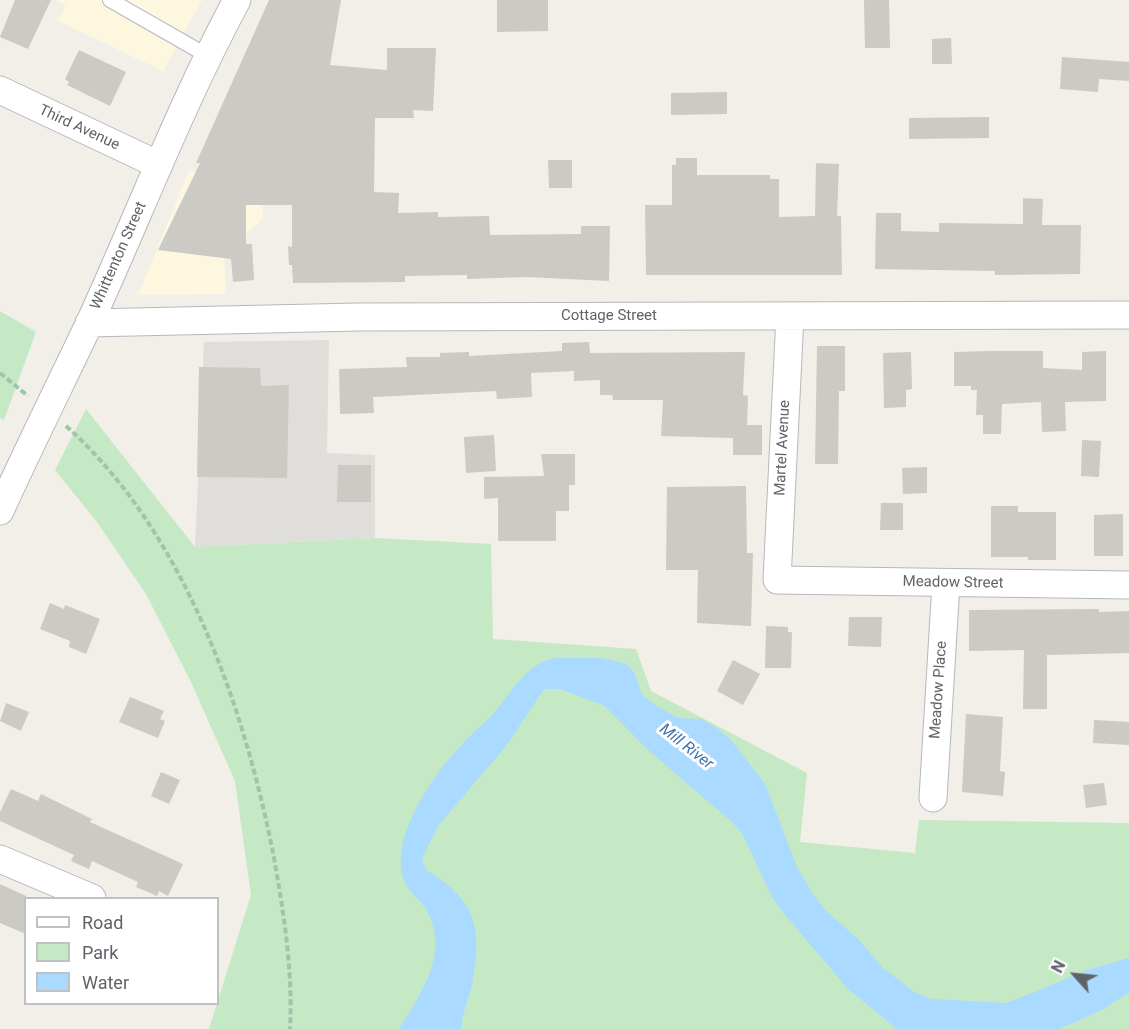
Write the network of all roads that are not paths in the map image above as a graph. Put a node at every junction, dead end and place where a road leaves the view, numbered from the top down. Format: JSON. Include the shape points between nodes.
{"nodes":[{"id":1,"x":110,"y":0,"type":"edge"},
{"id":2,"x":237,"y":0,"type":"edge"},
{"id":3,"x":208,"y":56,"type":"junction"},
{"id":4,"x":0,"y":90,"type":"edge"},
{"id":5,"x":159,"y":165,"type":"junction"},
{"id":6,"x":1129,"y":315,"type":"edge"},
{"id":7,"x":790,"y":316,"type":"junction"},
{"id":8,"x":89,"y":323,"type":"junction"},
{"id":9,"x":0,"y":511,"type":"edge"},
{"id":10,"x":777,"y":580,"type":"joint"},
{"id":11,"x":946,"y":583,"type":"junction"},
{"id":12,"x":1129,"y":585,"type":"edge"},
{"id":13,"x":933,"y":798,"type":"dead end"},
{"id":14,"x":0,"y":859,"type":"edge"},
{"id":15,"x":90,"y":897,"type":"edge"}],
"edges":[{"from":1,"to":3,"type":"lane"},
{"from":2,"to":3,"type":"street","name":"Whittenton Street"},
{"from":3,"to":5,"type":"street","name":"Whittenton Street"},
{"from":4,"to":5,"type":"street","name":"Third Avenue"},
{"from":5,"to":8,"type":"street","name":"Whittenton Street"},
{"from":6,"to":7,"type":"street","name":"Cottage Street"},
{"from":7,"to":8,"type":"street","name":"Cottage Street","via":[[370,317]]},
{"from":7,"to":10,"type":"street","name":"Martel Avenue"},
{"from":8,"to":9,"type":"street","name":"Whittenton Street"},
{"from":10,"to":11,"type":"street","name":"Meadow Street"},
{"from":11,"to":12,"type":"street","name":"Meadow Street"},
{"from":11,"to":13,"type":"street","name":"Meadow Place"},
{"from":14,"to":15,"type":"street"}]}
